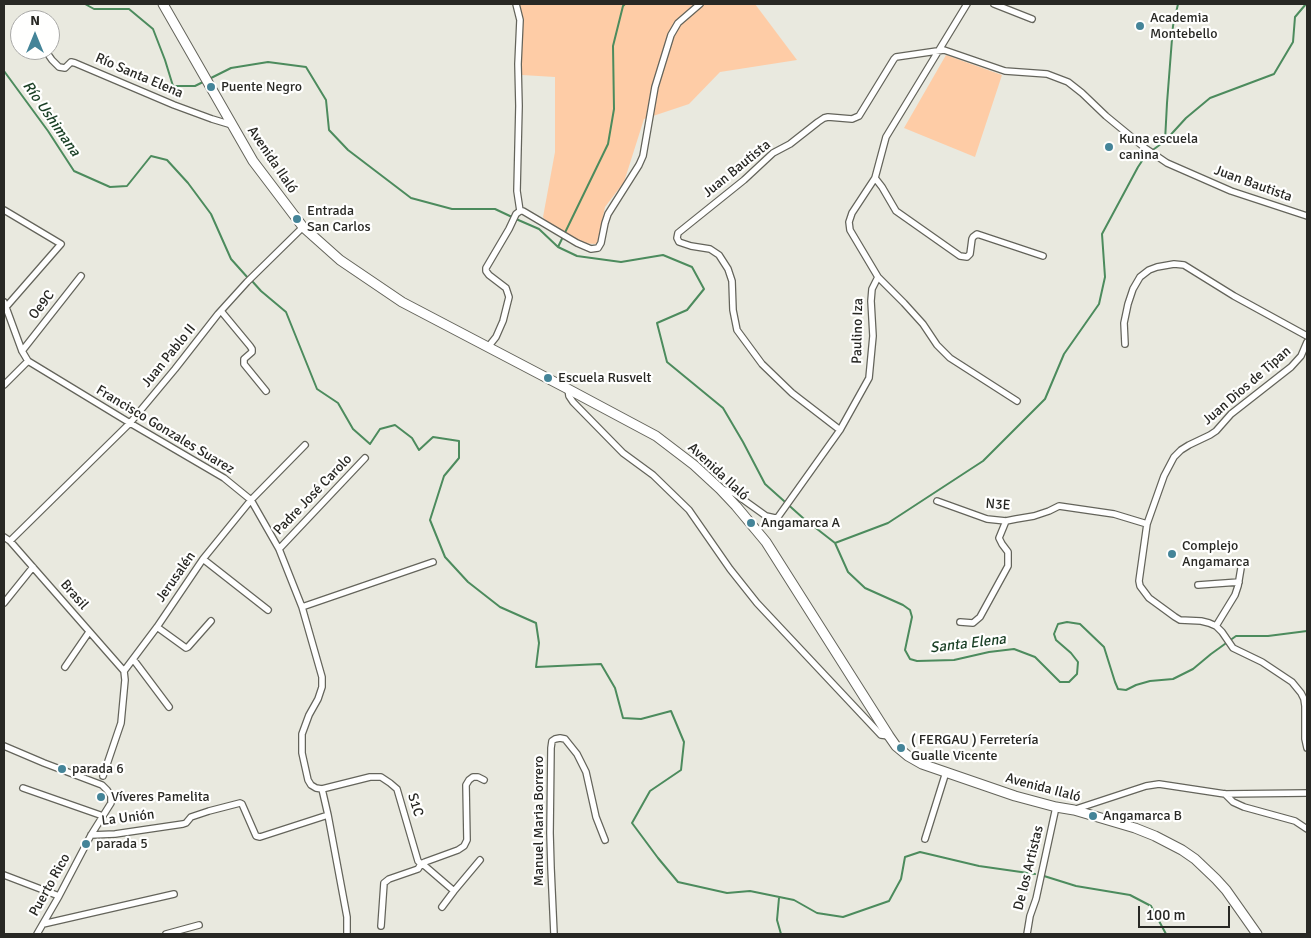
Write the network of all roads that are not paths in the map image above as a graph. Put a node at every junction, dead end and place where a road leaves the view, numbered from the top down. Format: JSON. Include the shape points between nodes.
{"nodes":[{"id":1,"x":163,"y":4,"type":"edge"},
{"id":2,"x":516,"y":4,"type":"edge"},
{"id":3,"x":700,"y":4,"type":"edge"},
{"id":4,"x":967,"y":4,"type":"edge"},
{"id":5,"x":994,"y":4,"type":"edge"},
{"id":6,"x":1032,"y":19,"type":"dead end"},
{"id":7,"x":939,"y":50,"type":"junction"},
{"id":8,"x":52,"y":60,"type":"edge"},
{"id":9,"x":232,"y":125,"type":"junction"},
{"id":10,"x":875,"y":178,"type":"junction"},
{"id":11,"x":4,"y":210,"type":"edge"},
{"id":12,"x":518,"y":213,"type":"junction"},
{"id":13,"x":1307,"y":216,"type":"edge"},
{"id":14,"x":302,"y":227,"type":"junction"},
{"id":15,"x":1043,"y":256,"type":"dead end"},
{"id":16,"x":81,"y":276,"type":"dead end"},
{"id":17,"x":878,"y":277,"type":"junction"},
{"id":18,"x":5,"y":304,"type":"edge"},
{"id":19,"x":221,"y":312,"type":"junction"},
{"id":20,"x":1307,"y":336,"type":"edge"},
{"id":21,"x":1307,"y":342,"type":"edge"},
{"id":22,"x":1125,"y":344,"type":"dead end"},
{"id":23,"x":488,"y":348,"type":"junction"},
{"id":24,"x":22,"y":351,"type":"junction"},
{"id":25,"x":28,"y":361,"type":"junction"},
{"id":26,"x":4,"y":385,"type":"edge"},
{"id":27,"x":568,"y":389,"type":"junction"},
{"id":28,"x":266,"y":391,"type":"dead end"},
{"id":29,"x":1017,"y":401,"type":"dead end"},
{"id":30,"x":130,"y":423,"type":"junction"},
{"id":31,"x":840,"y":430,"type":"junction"},
{"id":32,"x":306,"y":445,"type":"dead end"},
{"id":33,"x":365,"y":458,"type":"dead end"},
{"id":34,"x":720,"y":489,"type":"junction"},
{"id":35,"x":251,"y":500,"type":"junction"},
{"id":36,"x":937,"y":501,"type":"dead end"},
{"id":37,"x":1006,"y":521,"type":"junction"},
{"id":38,"x":1147,"y":524,"type":"junction"},
{"id":39,"x":4,"y":538,"type":"edge"},
{"id":40,"x":10,"y":541,"type":"junction"},
{"id":41,"x":279,"y":549,"type":"junction"},
{"id":42,"x":203,"y":559,"type":"junction"},
{"id":43,"x":433,"y":562,"type":"dead end"},
{"id":44,"x":1242,"y":562,"type":"dead end"},
{"id":45,"x":32,"y":567,"type":"junction"},
{"id":46,"x":1239,"y":582,"type":"junction"},
{"id":47,"x":1198,"y":585,"type":"dead end"},
{"id":48,"x":4,"y":603,"type":"edge"},
{"id":49,"x":302,"y":607,"type":"junction"},
{"id":50,"x":268,"y":610,"type":"dead end"},
{"id":51,"x":210,"y":621,"type":"dead end"},
{"id":52,"x":960,"y":622,"type":"dead end"},
{"id":53,"x":1216,"y":626,"type":"junction"},
{"id":54,"x":157,"y":627,"type":"junction"},
{"id":55,"x":90,"y":632,"type":"junction"},
{"id":56,"x":133,"y":659,"type":"junction"},
{"id":57,"x":66,"y":667,"type":"dead end"},
{"id":58,"x":124,"y":671,"type":"junction"},
{"id":59,"x":169,"y":707,"type":"dead end"},
{"id":60,"x":889,"y":736,"type":"junction"},
{"id":61,"x":4,"y":746,"type":"edge"},
{"id":62,"x":1307,"y":748,"type":"edge"},
{"id":63,"x":946,"y":772,"type":"junction"},
{"id":64,"x":103,"y":776,"type":"dead end"},
{"id":65,"x":484,"y":780,"type":"dead end"},
{"id":66,"x":23,"y":788,"type":"dead end"},
{"id":67,"x":322,"y":790,"type":"junction"},
{"id":68,"x":1307,"y":793,"type":"edge"},
{"id":69,"x":1225,"y":794,"type":"junction"},
{"id":70,"x":1056,"y":807,"type":"junction"},
{"id":71,"x":1074,"y":810,"type":"junction"},
{"id":72,"x":328,"y":815,"type":"junction"},
{"id":73,"x":103,"y":816,"type":"junction"},
{"id":74,"x":1307,"y":830,"type":"edge"},
{"id":75,"x":91,"y":835,"type":"junction"},
{"id":76,"x":925,"y":838,"type":"dead end"},
{"id":77,"x":605,"y":840,"type":"dead end"},
{"id":78,"x":480,"y":860,"type":"dead end"},
{"id":79,"x":421,"y":864,"type":"junction"},
{"id":80,"x":4,"y":875,"type":"edge"},
{"id":81,"x":454,"y":891,"type":"junction"},
{"id":82,"x":174,"y":894,"type":"dead end"},
{"id":83,"x":59,"y":896,"type":"junction"},
{"id":84,"x":442,"y":907,"type":"dead end"},
{"id":85,"x":43,"y":924,"type":"junction"},
{"id":86,"x":199,"y":925,"type":"dead end"},
{"id":87,"x":381,"y":926,"type":"dead end"},
{"id":88,"x":37,"y":934,"type":"edge"},
{"id":89,"x":166,"y":934,"type":"edge"},
{"id":90,"x":347,"y":934,"type":"edge"},
{"id":91,"x":554,"y":934,"type":"edge"},
{"id":92,"x":1027,"y":934,"type":"edge"},
{"id":93,"x":1257,"y":934,"type":"edge"}],
"edges":[{"from":1,"to":9,"type":"main road","name":"Avenida Ilaló"},
{"from":2,"to":12,"type":"street","via":[[520,20]]},
{"from":3,"to":12,"type":"street","via":[[678,23],[671,35],[655,87],[643,156],[608,214],[598,248],[591,249],[577,243],[541,221],[523,212]]},
{"from":4,"to":7,"type":"street"},
{"from":5,"to":6,"type":"street"},
{"from":7,"to":10,"type":"street","via":[[886,137]]},
{"from":7,"to":13,"type":"street","name":"Juan Bautista","via":[[1004,71],[1047,74],[1068,82],[1144,148],[1167,163],[1231,191]]},
{"from":7,"to":31,"type":"street","name":"Juan Bautista","via":[[896,57],[859,116],[852,119],[824,118],[773,153],[678,234],[679,242],[719,255],[732,282],[732,310],[737,330],[762,364],[792,393]]},
{"from":8,"to":9,"type":"street","name":"Río Santa Elena","via":[[62,68],[75,63],[182,108]]},
{"from":9,"to":14,"type":"main road","name":"Avenida Ilaló","via":[[253,161]]},
{"from":10,"to":15,"type":"street","via":[[896,211],[960,256],[970,254],[973,236],[977,234]]},
{"from":10,"to":17,"type":"street","via":[[849,222],[850,230]]},
{"from":11,"to":18,"type":"street","via":[[61,244]]},
{"from":12,"to":23,"type":"street","via":[[486,268],[489,275],[506,288],[509,297],[503,321]]},
{"from":14,"to":19,"type":"street","name":"Juan Pablo II"},
{"from":14,"to":23,"type":"main road","name":"Avenida Ilaló","via":[[340,260],[402,302]]},
{"from":16,"to":24,"type":"street","name":"Oe9C"},
{"from":17,"to":29,"type":"street","via":[[950,358]]},
{"from":17,"to":31,"type":"street","name":"Paulino Iza","via":[[872,289],[873,336],[869,378]]},
{"from":18,"to":24,"type":"street","name":"Francisco Gonzales Suarez"},
{"from":19,"to":28,"type":"street","via":[[252,349],[244,364]]},
{"from":19,"to":30,"type":"street","name":"Juan Pablo II"},
{"from":20,"to":22,"type":"street","via":[[1184,265],[1174,264],[1149,270],[1140,277],[1128,304],[1124,323]]},
{"from":21,"to":38,"type":"street","name":"Juan Dios de Tipan","via":[[1291,367],[1231,414],[1210,435],[1174,457]]},
{"from":23,"to":27,"type":"main road","name":"Avenida Ilaló"},
{"from":24,"to":25,"type":"street","name":"Francisco Gonzales Suarez"},
{"from":25,"to":26,"type":"street"},
{"from":25,"to":30,"type":"street","name":"Francisco Gonzales Suarez"},
{"from":27,"to":34,"type":"main road","name":"Avenida Ilaló","via":[[656,436]]},
{"from":27,"to":60,"type":"street","via":[[573,402],[622,453],[653,475],[689,510],[756,603],[881,735]]},
{"from":30,"to":35,"type":"street","name":"Francisco Gonzales Suarez","via":[[224,478]]},
{"from":30,"to":40,"type":"street","name":"Juan Pablo II"},
{"from":31,"to":34,"type":"street","name":"Paulino Iza","via":[[778,517],[766,516],[734,493]]},
{"from":32,"to":35,"type":"street","name":"Jerusalén"},
{"from":33,"to":41,"type":"street","name":"Padre José Carolo"},
{"from":34,"to":60,"type":"main road","name":"Avenida Ilaló","via":[[766,542]]},
{"from":35,"to":41,"type":"street","name":"Francisco Gonzales Suarez"},
{"from":35,"to":42,"type":"street","name":"Jerusalén"},
{"from":36,"to":37,"type":"street","name":"N3E","via":[[988,519]]},
{"from":37,"to":38,"type":"street","name":"N3E","via":[[1034,516],[1059,506],[1114,514]]},
{"from":37,"to":52,"type":"street","via":[[999,538],[1008,552],[1008,566],[980,617],[972,623]]},
{"from":38,"to":53,"type":"street","name":"Juan Dios de Tipan","via":[[1139,576],[1143,591],[1180,620]]},
{"from":39,"to":40,"type":"street","name":"Brasil"},
{"from":40,"to":45,"type":"street","name":"Brasil"},
{"from":41,"to":49,"type":"street","name":"Francisco Gonzales Suarez"},
{"from":42,"to":50,"type":"street"},
{"from":42,"to":54,"type":"street","name":"Jerusalén"},
{"from":43,"to":49,"type":"street"},
{"from":44,"to":46,"type":"street"},
{"from":45,"to":48,"type":"street"},
{"from":45,"to":55,"type":"street","name":"Brasil"},
{"from":46,"to":47,"type":"street"},
{"from":46,"to":53,"type":"street"},
{"from":49,"to":67,"type":"street","name":"Francisco Gonzales Suarez","via":[[322,677],[318,699],[302,734],[302,755],[308,780]]},
{"from":51,"to":54,"type":"street","via":[[186,648]]},
{"from":53,"to":62,"type":"street","via":[[1232,648],[1277,671],[1298,688],[1305,706]]},
{"from":54,"to":56,"type":"street","name":"Jerusalén"},
{"from":55,"to":57,"type":"street"},
{"from":55,"to":58,"type":"street","name":"Brasil"},
{"from":56,"to":58,"type":"street","name":"Jerusalén"},
{"from":56,"to":59,"type":"street"},
{"from":58,"to":64,"type":"street","via":[[121,724]]},
{"from":60,"to":63,"type":"main road","name":"Avenida Ilaló","via":[[908,756]]},
{"from":61,"to":73,"type":"street","name":"Puerto Rico","via":[[102,784],[111,800]]},
{"from":63,"to":70,"type":"main road","name":"Avenida Ilaló"},
{"from":63,"to":76,"type":"street"},
{"from":65,"to":79,"type":"street","via":[[473,777],[466,785],[467,840],[464,846]]},
{"from":66,"to":73,"type":"street"},
{"from":67,"to":72,"type":"street"},
{"from":67,"to":79,"type":"street","name":"S1C","via":[[370,777],[381,777],[390,783],[397,789]]},
{"from":68,"to":69,"type":"street"},
{"from":69,"to":71,"type":"street","via":[[1159,784]]},
{"from":69,"to":74,"type":"street","via":[[1233,802],[1295,822]]},
{"from":70,"to":71,"type":"main road","name":"Avenida Ilaló"},
{"from":70,"to":92,"type":"street","name":"De los Artistas"},
{"from":71,"to":93,"type":"main road","name":"Avenida Ilaló","via":[[1135,828],[1182,850],[1226,890]]},
{"from":72,"to":75,"type":"street","name":"La Unión","via":[[260,837],[256,836],[240,803],[191,817],[183,824]]},
{"from":72,"to":90,"type":"street","via":[[347,917]]},
{"from":73,"to":75,"type":"street","name":"Puerto Rico"},
{"from":75,"to":83,"type":"street","name":"Puerto Rico"},
{"from":77,"to":91,"type":"street","name":"Manuel Maria Borrero","via":[[596,818],[586,772],[565,739],[555,739],[551,748],[550,833]]},
{"from":78,"to":81,"type":"street"},
{"from":79,"to":81,"type":"street"},
{"from":79,"to":87,"type":"street","via":[[418,869],[384,883]]},
{"from":80,"to":83,"type":"street"},
{"from":81,"to":84,"type":"street"},
{"from":82,"to":85,"type":"street"},
{"from":83,"to":85,"type":"street","name":"Puerto Rico"},
{"from":85,"to":88,"type":"street","name":"Puerto Rico"},
{"from":86,"to":89,"type":"street"}]}
